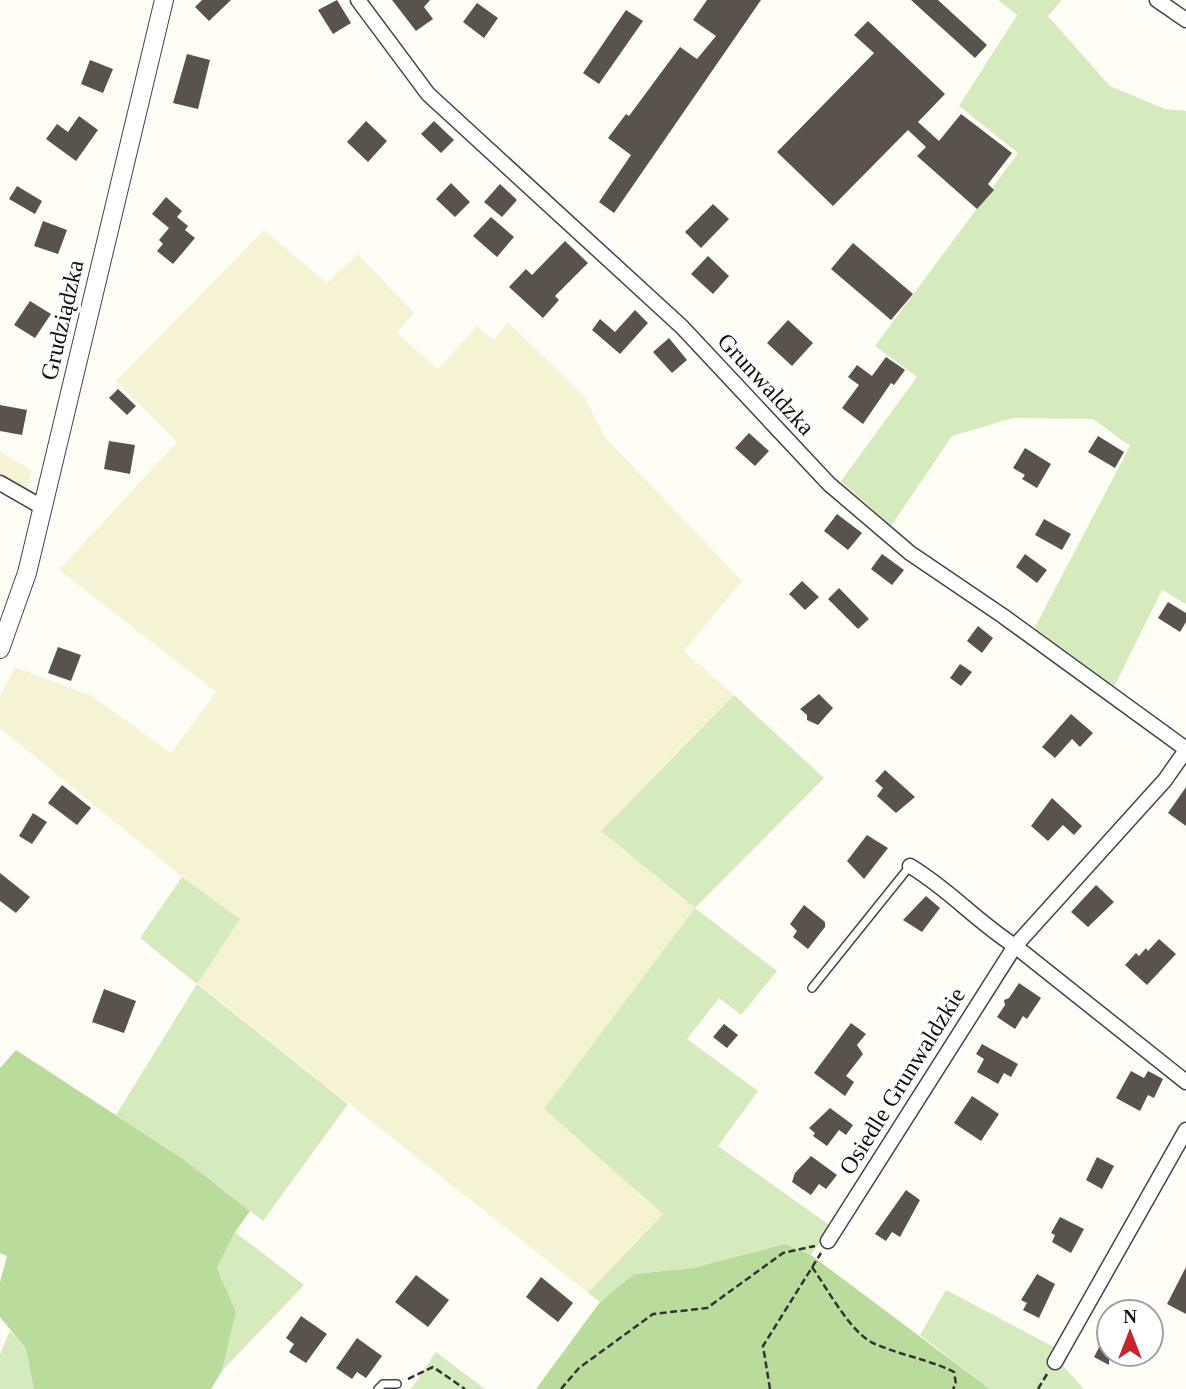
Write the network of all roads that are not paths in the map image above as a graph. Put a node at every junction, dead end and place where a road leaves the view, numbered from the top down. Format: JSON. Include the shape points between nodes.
{"nodes":[{"id":1,"x":164,"y":0,"type":"edge"},
{"id":2,"x":358,"y":0,"type":"edge"},
{"id":3,"x":1157,"y":0,"type":"edge"},
{"id":4,"x":1186,"y":20,"type":"edge"},
{"id":5,"x":0,"y":483,"type":"edge"},
{"id":6,"x":42,"y":508,"type":"junction"},
{"id":7,"x":0,"y":649,"type":"edge"},
{"id":8,"x":1184,"y":745,"type":"edge"},
{"id":9,"x":910,"y":866,"type":"joint"},
{"id":10,"x":1015,"y":946,"type":"junction"},
{"id":11,"x":812,"y":988,"type":"dead end"},
{"id":12,"x":1186,"y":1082,"type":"edge"},
{"id":13,"x":1186,"y":1130,"type":"edge"},
{"id":14,"x":828,"y":1241,"type":"road end"},
{"id":15,"x":1055,"y":1362,"type":"dead end"},
{"id":16,"x":397,"y":1384,"type":"road end"},
{"id":17,"x":378,"y":1389,"type":"edge"}],
"edges":[{"from":1,"to":6,"type":"street","name":"Grudziądzka"},
{"from":2,"to":8,"type":"street","name":"Grunwaldzka","via":[[428,94],[682,327],[829,485],[910,553]]},
{"from":3,"to":4,"type":"street"},
{"from":5,"to":6,"type":"street"},
{"from":6,"to":7,"type":"street","name":"Grudziądzka","via":[[27,573]]},
{"from":8,"to":10,"type":"street","name":"Osiedle Grunwaldzkie","via":[[1165,780]]},
{"from":9,"to":10,"type":"street","via":[[935,880],[984,927]]},
{"from":9,"to":11,"type":"lane"},
{"from":10,"to":12,"type":"street"},
{"from":10,"to":14,"type":"street","name":"Osiedle Grunwaldzkie"},
{"from":13,"to":15,"type":"street"},
{"from":16,"to":17,"type":"lane","via":[[383,1384]]}]}
